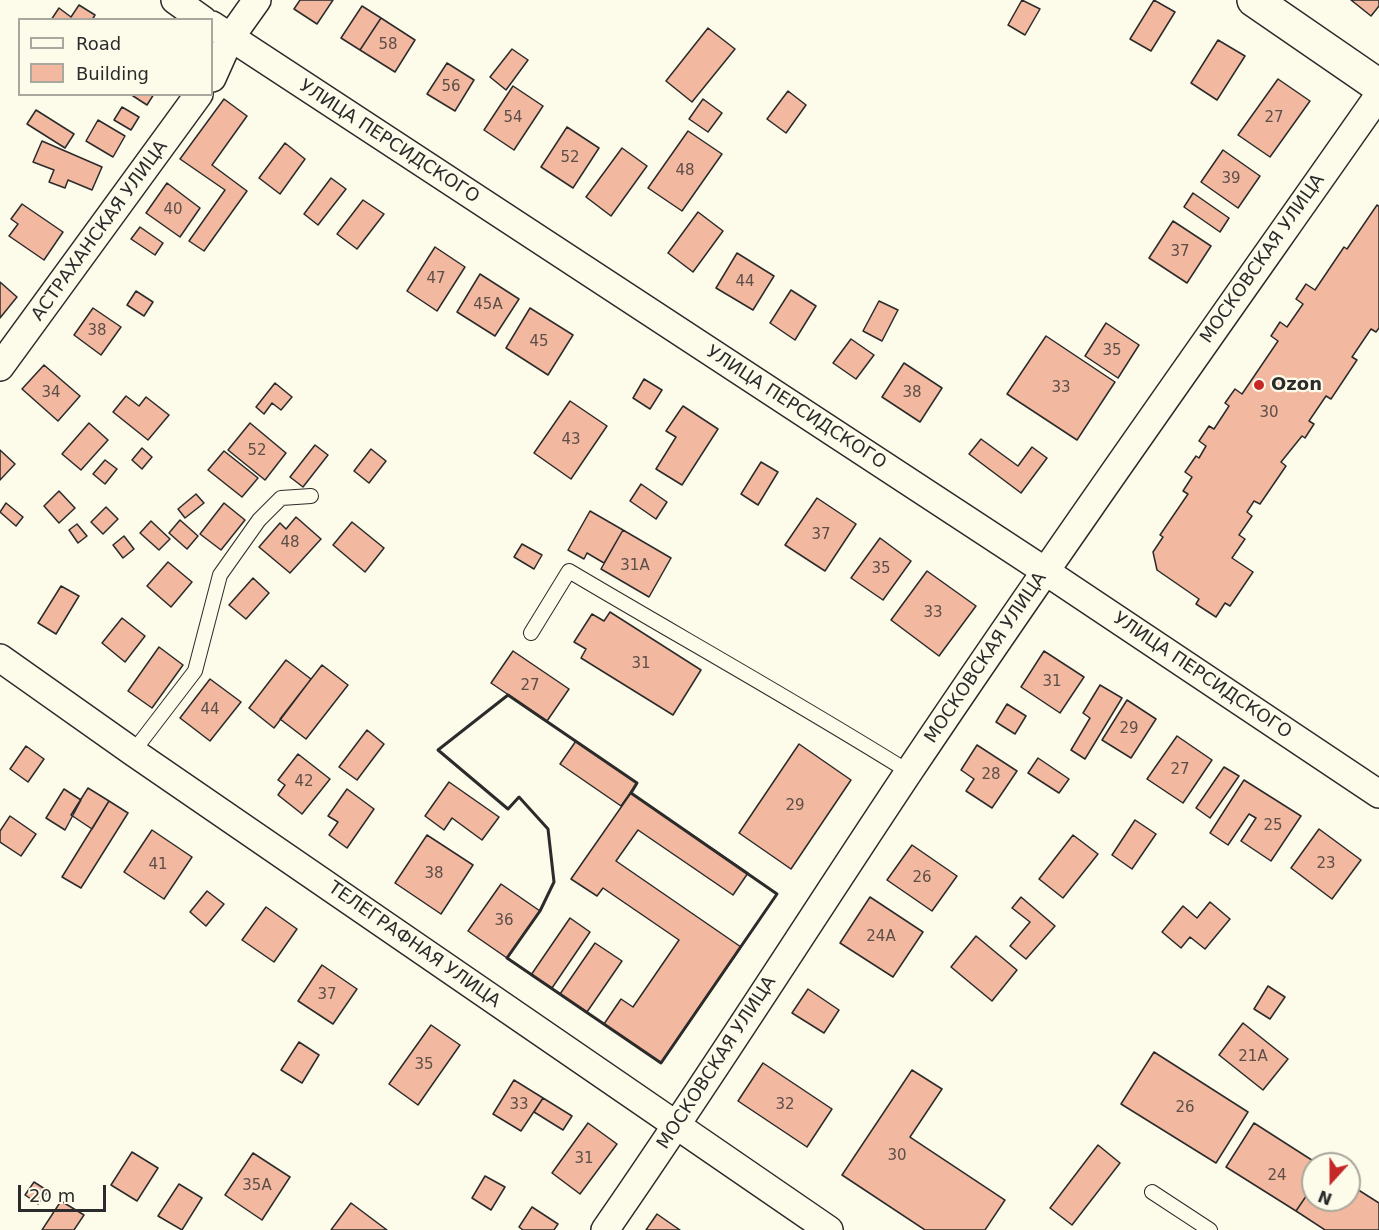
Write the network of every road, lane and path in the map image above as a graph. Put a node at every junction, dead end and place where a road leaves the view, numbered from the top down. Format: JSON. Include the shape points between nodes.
{"nodes":[{"id":1,"x":175,"y":0,"type":"edge"},
{"id":2,"x":257,"y":0,"type":"edge"},
{"id":3,"x":1254,"y":0,"type":"edge"},
{"id":4,"x":200,"y":18,"type":"edge"},
{"id":5,"x":221,"y":32,"type":"edge"},
{"id":6,"x":213,"y":73,"type":"edge"},
{"id":7,"x":1379,"y":86,"type":"edge"},
{"id":8,"x":1379,"y":95,"type":"edge"},
{"id":9,"x":198,"y":96,"type":"edge"},
{"id":10,"x":0,"y":367,"type":"edge"},
{"id":11,"x":311,"y":496,"type":"dead end"},
{"id":12,"x":1045,"y":571,"type":"junction"},
{"id":13,"x":531,"y":633,"type":"dead end"},
{"id":14,"x":0,"y":658,"type":"edge"},
{"id":15,"x":133,"y":752,"type":"junction"},
{"id":16,"x":909,"y":772,"type":"junction"},
{"id":17,"x":1379,"y":794,"type":"edge"},
{"id":18,"x":677,"y":1126,"type":"junction"},
{"id":19,"x":1152,"y":1192,"type":"dead end"},
{"id":20,"x":605,"y":1230,"type":"edge"},
{"id":21,"x":829,"y":1230,"type":"edge"},
{"id":22,"x":1210,"y":1230,"type":"edge"}],
"edges":[{"from":1,"to":4,"type":"street"},
{"from":2,"to":5,"type":"street"},
{"from":3,"to":7,"type":"main road"},
{"from":5,"to":6,"type":"street"},
{"from":5,"to":12,"type":"street","name":"УЛИЦА ПЕРСИДСКОГО"},
{"from":8,"to":12,"type":"street","name":"МОСКОВСКАЯ УЛИЦА"},
{"from":9,"to":10,"type":"street","name":"АСТРАХАНСКАЯ УЛИЦА"},
{"from":11,"to":15,"type":"lane","via":[[281,498],[259,520],[226,566],[195,671]]},
{"from":12,"to":16,"type":"street","name":"МОСКОВСКАЯ УЛИЦА"},
{"from":12,"to":17,"type":"street","name":"УЛИЦА ПЕРСИДСКОГО"},
{"from":13,"to":16,"type":"lane","via":[[569,571]]},
{"from":14,"to":15,"type":"street","name":"ТЕЛЕГРАФНАЯ УЛИЦА"},
{"from":15,"to":18,"type":"street","name":"ТЕЛЕГРАФНАЯ УЛИЦА"},
{"from":16,"to":18,"type":"street","name":"МОСКОВСКАЯ УЛИЦА"},
{"from":18,"to":20,"type":"street","name":"МОСКОВСКАЯ УЛИЦА"},
{"from":18,"to":21,"type":"street","name":"ТЕЛЕГРАФНАЯ УЛИЦА"},
{"from":19,"to":22,"type":"lane"}]}
